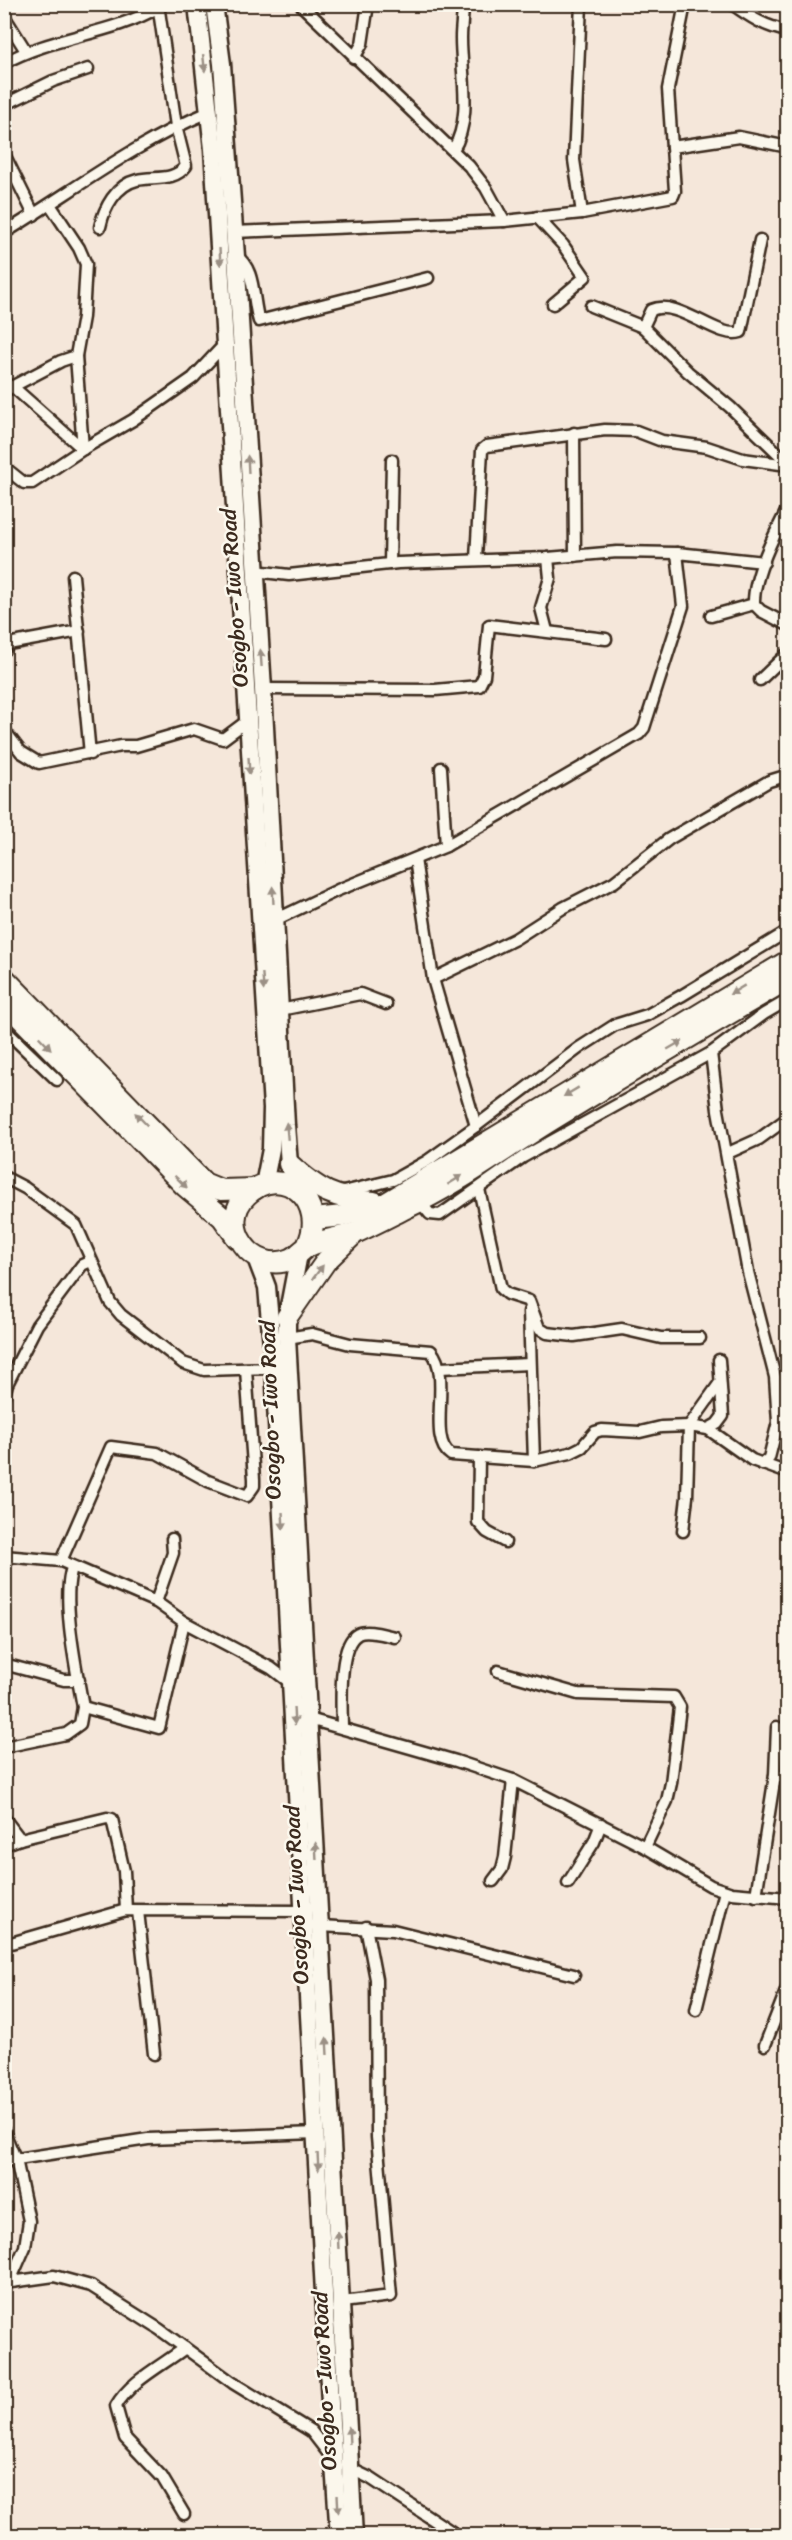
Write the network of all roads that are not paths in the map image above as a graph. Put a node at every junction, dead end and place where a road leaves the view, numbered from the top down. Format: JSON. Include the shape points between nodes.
{"nodes":[{"id":1,"x":197,"y":4,"type":"edge"},
{"id":2,"x":214,"y":4,"type":"edge"},
{"id":3,"x":300,"y":4,"type":"edge"},
{"id":4,"x":368,"y":4,"type":"edge"},
{"id":5,"x":463,"y":4,"type":"edge"},
{"id":6,"x":581,"y":4,"type":"edge"},
{"id":7,"x":685,"y":4,"type":"edge"},
{"id":8,"x":732,"y":4,"type":"edge"},
{"id":9,"x":158,"y":6,"type":"edge"},
{"id":10,"x":4,"y":16,"type":"edge"},
{"id":11,"x":788,"y":31,"type":"edge"},
{"id":12,"x":26,"y":51,"type":"junction"},
{"id":13,"x":354,"y":58,"type":"junction"},
{"id":14,"x":4,"y":63,"type":"edge"},
{"id":15,"x":88,"y":69,"type":"dead end"},
{"id":16,"x":4,"y":105,"type":"edge"},
{"id":17,"x":209,"y":112,"type":"junction"},
{"id":18,"x":176,"y":126,"type":"junction"},
{"id":19,"x":672,"y":147,"type":"junction"},
{"id":20,"x":788,"y":147,"type":"edge"},
{"id":21,"x":453,"y":150,"type":"junction"},
{"id":22,"x":4,"y":154,"type":"edge"},
{"id":23,"x":51,"y":206,"type":"junction"},
{"id":24,"x":582,"y":213,"type":"junction"},
{"id":25,"x":34,"y":215,"type":"junction"},
{"id":26,"x":537,"y":217,"type":"junction"},
{"id":27,"x":504,"y":221,"type":"junction"},
{"id":28,"x":100,"y":227,"type":"dead end"},
{"id":29,"x":234,"y":232,"type":"junction"},
{"id":30,"x":4,"y":233,"type":"edge"},
{"id":31,"x":760,"y":240,"type":"dead end"},
{"id":32,"x":236,"y":256,"type":"junction"},
{"id":33,"x":428,"y":278,"type":"dead end"},
{"id":34,"x":553,"y":304,"type":"dead end"},
{"id":35,"x":591,"y":306,"type":"dead end"},
{"id":36,"x":643,"y":327,"type":"junction"},
{"id":37,"x":225,"y":344,"type":"junction"},
{"id":38,"x":76,"y":356,"type":"junction"},
{"id":39,"x":8,"y":388,"type":"edge"},
{"id":40,"x":574,"y":434,"type":"junction"},
{"id":41,"x":83,"y":449,"type":"junction"},
{"id":42,"x":393,"y":460,"type":"dead end"},
{"id":43,"x":788,"y":464,"type":"edge"},
{"id":44,"x":4,"y":467,"type":"edge"},
{"id":45,"x":788,"y":508,"type":"edge"},
{"id":46,"x":677,"y":553,"type":"junction"},
{"id":47,"x":575,"y":556,"type":"junction"},
{"id":48,"x":548,"y":558,"type":"junction"},
{"id":49,"x":476,"y":559,"type":"junction"},
{"id":50,"x":764,"y":562,"type":"junction"},
{"id":51,"x":390,"y":564,"type":"junction"},
{"id":52,"x":255,"y":571,"type":"junction"},
{"id":53,"x":73,"y":576,"type":"dead end"},
{"id":54,"x":754,"y":604,"type":"junction"},
{"id":55,"x":711,"y":616,"type":"dead end"},
{"id":56,"x":788,"y":625,"type":"edge"},
{"id":57,"x":79,"y":631,"type":"junction"},
{"id":58,"x":547,"y":631,"type":"junction"},
{"id":59,"x":606,"y":639,"type":"dead end"},
{"id":60,"x":6,"y":644,"type":"edge"},
{"id":61,"x":788,"y":653,"type":"edge"},
{"id":62,"x":760,"y":680,"type":"dead end"},
{"id":63,"x":263,"y":689,"type":"junction"},
{"id":64,"x":247,"y":721,"type":"junction"},
{"id":65,"x":4,"y":730,"type":"edge"},
{"id":66,"x":90,"y":754,"type":"junction"},
{"id":67,"x":441,"y":768,"type":"dead end"},
{"id":68,"x":788,"y":778,"type":"edge"},
{"id":69,"x":446,"y":846,"type":"junction"},
{"id":70,"x":415,"y":859,"type":"junction"},
{"id":71,"x":275,"y":920,"type":"junction"},
{"id":72,"x":788,"y":931,"type":"edge"},
{"id":73,"x":788,"y":961,"type":"edge"},
{"id":74,"x":4,"y":978,"type":"edge"},
{"id":75,"x":433,"y":979,"type":"junction"},
{"id":76,"x":779,"y":984,"type":"edge"},
{"id":77,"x":4,"y":1001,"type":"edge"},
{"id":78,"x":386,"y":1004,"type":"dead end"},
{"id":79,"x":280,"y":1010,"type":"junction"},
{"id":80,"x":4,"y":1029,"type":"edge"},
{"id":81,"x":711,"y":1053,"type":"junction"},
{"id":82,"x":643,"y":1064,"type":"junction"},
{"id":83,"x":57,"y":1080,"type":"dead end"},
{"id":84,"x":655,"y":1084,"type":"junction"},
{"id":85,"x":788,"y":1118,"type":"edge"},
{"id":86,"x":476,"y":1126,"type":"junction"},
{"id":87,"x":728,"y":1153,"type":"junction"},
{"id":88,"x":289,"y":1164,"type":"junction"},
{"id":89,"x":4,"y":1177,"type":"edge"},
{"id":90,"x":260,"y":1187,"type":"junction"},
{"id":91,"x":297,"y":1189,"type":"junction"},
{"id":92,"x":479,"y":1190,"type":"junction"},
{"id":93,"x":330,"y":1195,"type":"junction"},
{"id":94,"x":420,"y":1202,"type":"junction"},
{"id":95,"x":386,"y":1203,"type":"junction"},
{"id":96,"x":314,"y":1219,"type":"junction"},
{"id":97,"x":356,"y":1232,"type":"junction"},
{"id":98,"x":241,"y":1243,"type":"junction"},
{"id":99,"x":303,"y":1250,"type":"junction"},
{"id":100,"x":256,"y":1258,"type":"junction"},
{"id":101,"x":91,"y":1261,"type":"junction"},
{"id":102,"x":529,"y":1301,"type":"junction"},
{"id":103,"x":287,"y":1317,"type":"junction"},
{"id":104,"x":287,"y":1338,"type":"junction"},
{"id":105,"x":700,"y":1338,"type":"dead end"},
{"id":106,"x":719,"y":1360,"type":"dead end"},
{"id":107,"x":530,"y":1364,"type":"junction"},
{"id":108,"x":274,"y":1368,"type":"junction"},
{"id":109,"x":440,"y":1368,"type":"junction"},
{"id":110,"x":246,"y":1370,"type":"junction"},
{"id":111,"x":719,"y":1384,"type":"junction"},
{"id":112,"x":4,"y":1396,"type":"edge"},
{"id":113,"x":783,"y":1422,"type":"edge"},
{"id":114,"x":689,"y":1426,"type":"junction"},
{"id":115,"x":708,"y":1429,"type":"junction"},
{"id":116,"x":479,"y":1457,"type":"junction"},
{"id":117,"x":534,"y":1461,"type":"junction"},
{"id":118,"x":761,"y":1461,"type":"junction"},
{"id":119,"x":788,"y":1473,"type":"edge"},
{"id":120,"x":683,"y":1531,"type":"dead end"},
{"id":121,"x":172,"y":1539,"type":"dead end"},
{"id":122,"x":505,"y":1542,"type":"dead end"},
{"id":123,"x":4,"y":1556,"type":"edge"},
{"id":124,"x":61,"y":1561,"type":"junction"},
{"id":125,"x":72,"y":1568,"type":"junction"},
{"id":126,"x":156,"y":1602,"type":"junction"},
{"id":127,"x":183,"y":1622,"type":"junction"},
{"id":128,"x":394,"y":1637,"type":"dead end"},
{"id":129,"x":4,"y":1664,"type":"edge"},
{"id":130,"x":498,"y":1671,"type":"dead end"},
{"id":131,"x":79,"y":1680,"type":"junction"},
{"id":132,"x":292,"y":1684,"type":"junction"},
{"id":133,"x":83,"y":1707,"type":"junction"},
{"id":134,"x":309,"y":1719,"type":"junction"},
{"id":135,"x":777,"y":1727,"type":"dead end"},
{"id":136,"x":342,"y":1728,"type":"junction"},
{"id":137,"x":4,"y":1747,"type":"edge"},
{"id":138,"x":775,"y":1775,"type":"junction"},
{"id":139,"x":788,"y":1778,"type":"edge"},
{"id":140,"x":513,"y":1780,"type":"junction"},
{"id":141,"x":4,"y":1818,"type":"edge"},
{"id":142,"x":600,"y":1824,"type":"junction"},
{"id":143,"x":20,"y":1839,"type":"junction"},
{"id":144,"x":4,"y":1845,"type":"edge"},
{"id":145,"x":645,"y":1847,"type":"junction"},
{"id":146,"x":493,"y":1881,"type":"dead end"},
{"id":147,"x":568,"y":1883,"type":"dead end"},
{"id":148,"x":725,"y":1891,"type":"junction"},
{"id":149,"x":756,"y":1896,"type":"junction"},
{"id":150,"x":788,"y":1898,"type":"edge"},
{"id":151,"x":126,"y":1910,"type":"junction"},
{"id":152,"x":138,"y":1911,"type":"junction"},
{"id":153,"x":304,"y":1911,"type":"junction"},
{"id":154,"x":320,"y":1926,"type":"junction"},
{"id":155,"x":366,"y":1928,"type":"junction"},
{"id":156,"x":4,"y":1945,"type":"edge"},
{"id":157,"x":574,"y":1975,"type":"dead end"},
{"id":158,"x":788,"y":1986,"type":"edge"},
{"id":159,"x":696,"y":2010,"type":"dead end"},
{"id":160,"x":765,"y":2045,"type":"dead end"},
{"id":161,"x":154,"y":2054,"type":"dead end"},
{"id":162,"x":4,"y":2132,"type":"edge"},
{"id":163,"x":317,"y":2133,"type":"junction"},
{"id":164,"x":12,"y":2159,"type":"edge"},
{"id":165,"x":7,"y":2282,"type":"edge"},
{"id":166,"x":342,"y":2302,"type":"junction"},
{"id":167,"x":185,"y":2348,"type":"junction"},
{"id":168,"x":331,"y":2422,"type":"junction"},
{"id":169,"x":311,"y":2431,"type":"junction"},
{"id":170,"x":334,"y":2461,"type":"junction"},
{"id":171,"x":351,"y":2469,"type":"junction"},
{"id":172,"x":184,"y":2514,"type":"dead end"},
{"id":173,"x":339,"y":2535,"type":"edge"},
{"id":174,"x":354,"y":2535,"type":"edge"},
{"id":175,"x":458,"y":2535,"type":"edge"}],
"edges":[{"from":1,"to":17,"type":"main road","name":"Osogbo - Iwo Road","one_way":true},
{"from":2,"to":29,"type":"main road","name":"Osogbo - Iwo Road"},
{"from":3,"to":13,"type":"street"},
{"from":4,"to":13,"type":"street","via":[[362,44]]},
{"from":5,"to":21,"type":"street","via":[[464,114],[461,136]]},
{"from":6,"to":24,"type":"street","via":[[574,160]]},
{"from":7,"to":19,"type":"street","via":[[668,89]]},
{"from":8,"to":11,"type":"street","via":[[752,19]]},
{"from":9,"to":12,"type":"street","via":[[102,31]]},
{"from":9,"to":18,"type":"street"},
{"from":10,"to":12,"type":"street"},
{"from":12,"to":14,"type":"street"},
{"from":13,"to":21,"type":"street"},
{"from":15,"to":16,"type":"street","via":[[52,81]]},
{"from":17,"to":18,"type":"street"},
{"from":17,"to":37,"type":"main road","name":"Osogbo - Iwo Road","one_way":true},
{"from":18,"to":23,"type":"street","via":[[121,156]]},
{"from":18,"to":28,"type":"street","via":[[186,157],[184,170],[172,176],[136,180],[124,188],[108,205]]},
{"from":19,"to":20,"type":"street","via":[[739,137]]},
{"from":19,"to":24,"type":"street","via":[[673,196]]},
{"from":21,"to":27,"type":"street","via":[[486,188]]},
{"from":22,"to":25,"type":"street"},
{"from":23,"to":25,"type":"street"},
{"from":23,"to":38,"type":"street","via":[[86,264]]},
{"from":24,"to":26,"type":"street"},
{"from":25,"to":30,"type":"street"},
{"from":26,"to":27,"type":"street"},
{"from":26,"to":34,"type":"street","via":[[563,245],[585,278]]},
{"from":27,"to":29,"type":"street"},
{"from":29,"to":32,"type":"main road","name":"Osogbo - Iwo Road"},
{"from":31,"to":36,"type":"street","via":[[741,332],[657,308],[651,310]]},
{"from":32,"to":33,"type":"street","via":[[246,262],[251,276],[259,321]]},
{"from":52,"to":32,"type":"main road","name":"Osogbo - Iwo Road","one_way":true},
{"from":35,"to":36,"type":"street"},
{"from":36,"to":43,"type":"street"},
{"from":37,"to":41,"type":"street","via":[[193,378],[134,420]]},
{"from":37,"to":64,"type":"main road","name":"Osogbo - Iwo Road"},
{"from":38,"to":39,"type":"street"},
{"from":38,"to":41,"type":"street"},
{"from":39,"to":41,"type":"street"},
{"from":40,"to":43,"type":"street","via":[[636,431],[662,441],[707,447],[743,459]]},
{"from":40,"to":47,"type":"street"},
{"from":40,"to":49,"type":"street","via":[[483,447]]},
{"from":41,"to":44,"type":"street","via":[[27,485]]},
{"from":42,"to":51,"type":"street"},
{"from":45,"to":50,"type":"street"},
{"from":46,"to":47,"type":"street"},
{"from":46,"to":50,"type":"street"},
{"from":46,"to":69,"type":"street","via":[[683,606],[644,728]]},
{"from":47,"to":48,"type":"street"},
{"from":48,"to":49,"type":"street"},
{"from":48,"to":58,"type":"street","via":[[550,578],[542,608]]},
{"from":49,"to":51,"type":"street"},
{"from":50,"to":54,"type":"street"},
{"from":51,"to":52,"type":"street","via":[[289,575]]},
{"from":63,"to":52,"type":"main road","name":"Osogbo - Iwo Road","one_way":true},
{"from":53,"to":57,"type":"street"},
{"from":54,"to":55,"type":"street"},
{"from":54,"to":56,"type":"street"},
{"from":57,"to":60,"type":"street"},
{"from":57,"to":66,"type":"street"},
{"from":58,"to":59,"type":"street"},
{"from":58,"to":63,"type":"street","via":[[489,626],[484,676],[479,686],[435,690]]},
{"from":61,"to":62,"type":"street"},
{"from":71,"to":63,"type":"main road","name":"Osogbo - Iwo Road","one_way":true},
{"from":64,"to":66,"type":"street","via":[[223,739],[194,729]]},
{"from":64,"to":90,"type":"main road","name":"Osogbo - Iwo Road","one_way":true,"via":[[272,1108],[271,1149]]},
{"from":65,"to":66,"type":"street","via":[[21,752],[39,763]]},
{"from":67,"to":69,"type":"street"},
{"from":68,"to":75,"type":"street","via":[[769,781],[669,839],[614,882],[515,939]]},
{"from":69,"to":70,"type":"street"},
{"from":70,"to":71,"type":"street"},
{"from":70,"to":75,"type":"street"},
{"from":71,"to":79,"type":"main road","name":"Osogbo - Iwo Road"},
{"from":72,"to":86,"type":"street","via":[[681,996],[615,1025]]},
{"from":73,"to":76,"type":"highway"},
{"from":90,"to":74,"type":"highway","one_way":true,"via":[[221,1190],[204,1183]]},
{"from":75,"to":86,"type":"street"},
{"from":76,"to":81,"type":"street","via":[[764,1014]]},
{"from":82,"to":76,"type":"highway","one_way":true},
{"from":76,"to":95,"type":"highway","one_way":true},
{"from":77,"to":98,"type":"highway","one_way":true,"via":[[185,1186],[222,1217]]},
{"from":78,"to":79,"type":"street","via":[[360,994]]},
{"from":88,"to":79,"type":"main road","name":"Osogbo - Iwo Road","one_way":true},
{"from":80,"to":83,"type":"street"},
{"from":81,"to":84,"type":"street"},
{"from":81,"to":87,"type":"street"},
{"from":82,"to":84,"type":"street"},
{"from":94,"to":82,"type":"highway","one_way":true},
{"from":84,"to":92,"type":"street","via":[[523,1157]]},
{"from":85,"to":87,"type":"street","via":[[759,1139]]},
{"from":86,"to":93,"type":"street","via":[[393,1180]]},
{"from":87,"to":113,"type":"street","via":[[748,1272]]},
{"from":88,"to":91,"type":"main road","name":"Osogbo - Iwo Road"},
{"from":88,"to":93,"type":"highway"},
{"from":89,"to":101,"type":"street","via":[[76,1225]]},
{"from":90,"to":91,"type":"highway","via":[[273,1183]]},
{"from":90,"to":98,"type":"highway","via":[[238,1207],[236,1225]]},
{"from":91,"to":96,"type":"highway","via":[[308,1202]]},
{"from":92,"to":94,"type":"street","via":[[440,1215],[430,1214]]},
{"from":92,"to":102,"type":"street","via":[[501,1289]]},
{"from":93,"to":95,"type":"highway"},
{"from":94,"to":97,"type":"highway"},
{"from":95,"to":96,"type":"highway","via":[[343,1216]]},
{"from":96,"to":99,"type":"highway","via":[[312,1236]]},
{"from":97,"to":99,"type":"highway"},
{"from":103,"to":97,"type":"highway","one_way":true,"via":[[326,1261]]},
{"from":98,"to":100,"type":"highway"},
{"from":99,"to":100,"type":"highway","via":[[279,1262]]},
{"from":99,"to":103,"type":"main road","name":"Osogbo - Iwo Road"},
{"from":100,"to":108,"type":"main road","name":"Osogbo - Iwo Road","via":[[267,1287]]},
{"from":101,"to":110,"type":"street","via":[[115,1308],[183,1363],[204,1370]]},
{"from":101,"to":112,"type":"street","via":[[81,1265],[37,1326]]},
{"from":102,"to":105,"type":"street","via":[[539,1328],[547,1333],[574,1336],[622,1329],[661,1338]]},
{"from":102,"to":107,"type":"street"},
{"from":103,"to":104,"type":"main road","name":"Osogbo - Iwo Road"},
{"from":104,"to":109,"type":"street","via":[[312,1334],[350,1344],[431,1351]]},
{"from":104,"to":134,"type":"main road","name":"Osogbo - Iwo Road"},
{"from":106,"to":111,"type":"street"},
{"from":107,"to":109,"type":"street"},
{"from":107,"to":117,"type":"street"},
{"from":108,"to":110,"type":"street"},
{"from":108,"to":132,"type":"main road","name":"Osogbo - Iwo Road","one_way":true},
{"from":109,"to":116,"type":"street","via":[[443,1446],[451,1455]]},
{"from":110,"to":124,"type":"street","via":[[254,1479],[247,1496],[208,1481],[157,1453],[111,1447]]},
{"from":111,"to":114,"type":"street"},
{"from":111,"to":115,"type":"street","via":[[723,1416]]},
{"from":113,"to":118,"type":"street"},
{"from":114,"to":115,"type":"street"},
{"from":114,"to":117,"type":"street","via":[[628,1432],[602,1430],[570,1454]]},
{"from":114,"to":120,"type":"street"},
{"from":115,"to":118,"type":"street"},
{"from":116,"to":117,"type":"street"},
{"from":116,"to":122,"type":"street","via":[[478,1522]]},
{"from":118,"to":119,"type":"street"},
{"from":121,"to":126,"type":"street","via":[[172,1553]]},
{"from":123,"to":124,"type":"street"},
{"from":124,"to":125,"type":"street"},
{"from":125,"to":126,"type":"street"},
{"from":125,"to":131,"type":"street","via":[[69,1603]]},
{"from":126,"to":127,"type":"street"},
{"from":127,"to":132,"type":"street","via":[[271,1668]]},
{"from":127,"to":133,"type":"street","via":[[159,1728]]},
{"from":128,"to":136,"type":"street","via":[[364,1633],[356,1634],[350,1642],[343,1676]]},
{"from":129,"to":131,"type":"street","via":[[64,1680]]},
{"from":130,"to":145,"type":"street","via":[[578,1694],[674,1697],[680,1707],[671,1782],[667,1801]]},
{"from":131,"to":133,"type":"street"},
{"from":132,"to":153,"type":"main road","name":"Osogbo - Iwo Road","one_way":true},
{"from":133,"to":137,"type":"street","via":[[80,1724],[74,1730]]},
{"from":134,"to":136,"type":"street"},
{"from":154,"to":134,"type":"main road","name":"Osogbo - Iwo Road","one_way":true},
{"from":135,"to":138,"type":"street"},
{"from":136,"to":140,"type":"street"},
{"from":138,"to":139,"type":"street"},
{"from":138,"to":149,"type":"street"},
{"from":140,"to":142,"type":"street"},
{"from":140,"to":146,"type":"street","via":[[505,1857]]},
{"from":141,"to":143,"type":"street"},
{"from":142,"to":145,"type":"street"},
{"from":142,"to":147,"type":"street","via":[[594,1842]]},
{"from":143,"to":144,"type":"street"},
{"from":143,"to":151,"type":"street","via":[[112,1820],[124,1871]]},
{"from":145,"to":148,"type":"street","via":[[681,1871]]},
{"from":148,"to":149,"type":"street"},
{"from":148,"to":159,"type":"street"},
{"from":149,"to":150,"type":"street"},
{"from":151,"to":152,"type":"street"},
{"from":151,"to":156,"type":"street"},
{"from":152,"to":153,"type":"street"},
{"from":152,"to":161,"type":"street"},
{"from":153,"to":163,"type":"main road","name":"Osogbo - Iwo Road"},
{"from":154,"to":155,"type":"street"},
{"from":166,"to":154,"type":"main road","name":"Osogbo - Iwo Road","one_way":true},
{"from":155,"to":157,"type":"street","via":[[393,1930]]},
{"from":155,"to":166,"type":"street","via":[[376,1979],[378,2137],[391,2296]]},
{"from":158,"to":160,"type":"street"},
{"from":162,"to":164,"type":"street"},
{"from":163,"to":164,"type":"street","via":[[148,2139]]},
{"from":163,"to":168,"type":"main road","name":"Osogbo - Iwo Road","one_way":true},
{"from":164,"to":165,"type":"street","via":[[29,2221],[25,2247]]},
{"from":165,"to":167,"type":"street","via":[[54,2276],[82,2282]]},
{"from":171,"to":166,"type":"main road","name":"Osogbo - Iwo Road","one_way":true},
{"from":167,"to":169,"type":"street","via":[[233,2384]]},
{"from":167,"to":172,"type":"street","via":[[135,2385],[116,2406],[125,2438],[162,2476]]},
{"from":168,"to":169,"type":"street"},
{"from":168,"to":170,"type":"main road","name":"Osogbo - Iwo Road"},
{"from":169,"to":170,"type":"street"},
{"from":170,"to":173,"type":"main road","name":"Osogbo - Iwo Road","one_way":true},
{"from":171,"to":174,"type":"main road","name":"Osogbo - Iwo Road"},
{"from":171,"to":175,"type":"street"}]}
